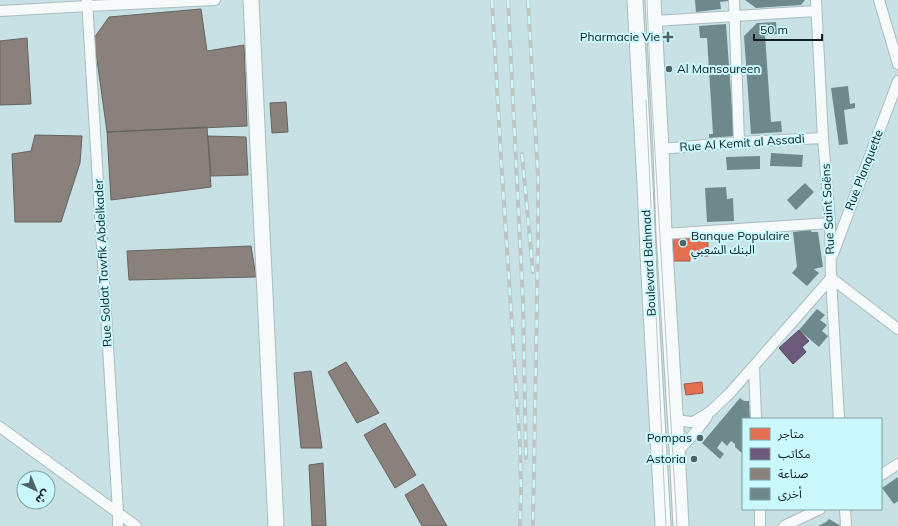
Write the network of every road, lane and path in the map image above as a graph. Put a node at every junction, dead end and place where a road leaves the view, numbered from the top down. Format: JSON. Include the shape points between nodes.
{"nodes":[{"id":1,"x":215,"y":0,"type":"edge"},
{"id":2,"x":250,"y":0,"type":"edge"},
{"id":3,"x":635,"y":0,"type":"edge"},
{"id":4,"x":653,"y":0,"type":"edge"},
{"id":5,"x":734,"y":0,"type":"edge"},
{"id":6,"x":816,"y":0,"type":"edge"},
{"id":7,"x":879,"y":0,"type":"edge"},
{"id":8,"x":88,"y":3,"type":"edge"},
{"id":9,"x":0,"y":11,"type":"edge"},
{"id":10,"x":816,"y":12,"type":"junction"},
{"id":11,"x":735,"y":16,"type":"junction"},
{"id":12,"x":654,"y":21,"type":"junction"},
{"id":13,"x":898,"y":64,"type":"edge"},
{"id":14,"x":898,"y":82,"type":"edge"},
{"id":15,"x":823,"y":138,"type":"junction"},
{"id":16,"x":739,"y":142,"type":"junction"},
{"id":17,"x":661,"y":149,"type":"junction"},
{"id":18,"x":830,"y":223,"type":"junction"},
{"id":19,"x":664,"y":234,"type":"junction"},
{"id":20,"x":831,"y":259,"type":"junction"},
{"id":21,"x":831,"y":278,"type":"junction"},
{"id":22,"x":898,"y":329,"type":"edge"},
{"id":23,"x":754,"y":366,"type":"junction"},
{"id":24,"x":711,"y":411,"type":"junction"},
{"id":25,"x":756,"y":418,"type":"edge"},
{"id":26,"x":839,"y":418,"type":"edge"},
{"id":27,"x":676,"y":420,"type":"junction"},
{"id":28,"x":0,"y":427,"type":"edge"},
{"id":29,"x":677,"y":452,"type":"junction"},
{"id":30,"x":898,"y":464,"type":"edge"},
{"id":31,"x":882,"y":474,"type":"edge"},
{"id":32,"x":760,"y":510,"type":"edge"},
{"id":33,"x":818,"y":510,"type":"edge"},
{"id":34,"x":845,"y":510,"type":"edge"},
{"id":35,"x":118,"y":512,"type":"junction"},
{"id":36,"x":118,"y":526,"type":"edge"},
{"id":37,"x":136,"y":526,"type":"edge"},
{"id":38,"x":276,"y":526,"type":"edge"},
{"id":39,"x":663,"y":526,"type":"edge"},
{"id":40,"x":681,"y":526,"type":"edge"},
{"id":41,"x":760,"y":526,"type":"edge"},
{"id":42,"x":784,"y":526,"type":"edge"},
{"id":43,"x":846,"y":526,"type":"edge"}],
"edges":[{"from":1,"to":8,"type":"street"},
{"from":2,"to":38,"type":"main road"},
{"from":3,"to":39,"type":"main road","name":"Boulevard Bahmad"},
{"from":4,"to":12,"type":"main road","name":"Boulevard Bahmad"},
{"from":5,"to":11,"type":"street"},
{"from":6,"to":10,"type":"street","name":"Rue Saint Saëns"},
{"from":7,"to":13,"type":"street"},
{"from":8,"to":9,"type":"street"},
{"from":8,"to":35,"type":"street","name":"Rue Soldat Tawfik Abdelkader"},
{"from":10,"to":11,"type":"street"},
{"from":10,"to":15,"type":"street","name":"Rue Saint Saëns"},
{"from":11,"to":12,"type":"street"},
{"from":11,"to":16,"type":"street"},
{"from":12,"to":17,"type":"main road","name":"Boulevard Bahmad"},
{"from":14,"to":20,"type":"street","name":"Rue Planquette"},
{"from":15,"to":16,"type":"street","name":"Rue Al Kemit al Assadi"},
{"from":15,"to":18,"type":"street","name":"Rue Saint Saëns"},
{"from":16,"to":17,"type":"street","name":"Rue Al Kemit al Assadi"},
{"from":17,"to":19,"type":"main road","name":"Boulevard Bahmad"},
{"from":18,"to":19,"type":"street"},
{"from":18,"to":20,"type":"street","name":"Rue Saint Saëns"},
{"from":19,"to":27,"type":"main road","name":"Boulevard Bahmad"},
{"from":20,"to":21,"type":"street","name":"Rue Saint Saëns"},
{"from":21,"to":22,"type":"street"},
{"from":21,"to":23,"type":"street"},
{"from":21,"to":26,"type":"street","name":"Rue Saint Saëns"},
{"from":23,"to":24,"type":"street"},
{"from":23,"to":25,"type":"street"},
{"from":24,"to":27,"type":"street","via":[[695,421]]},
{"from":24,"to":29,"type":"street"},
{"from":27,"to":29,"type":"main road","name":"Boulevard Bahmad"},
{"from":28,"to":35,"type":"street"},
{"from":29,"to":40,"type":"main road","name":"Boulevard Bahmad"},
{"from":30,"to":31,"type":"street"},
{"from":32,"to":41,"type":"street"},
{"from":33,"to":42,"type":"street"},
{"from":34,"to":43,"type":"street"},
{"from":35,"to":36,"type":"street","name":"Rue Soldat Tawfik Abdelkader"},
{"from":35,"to":37,"type":"street"}]}
